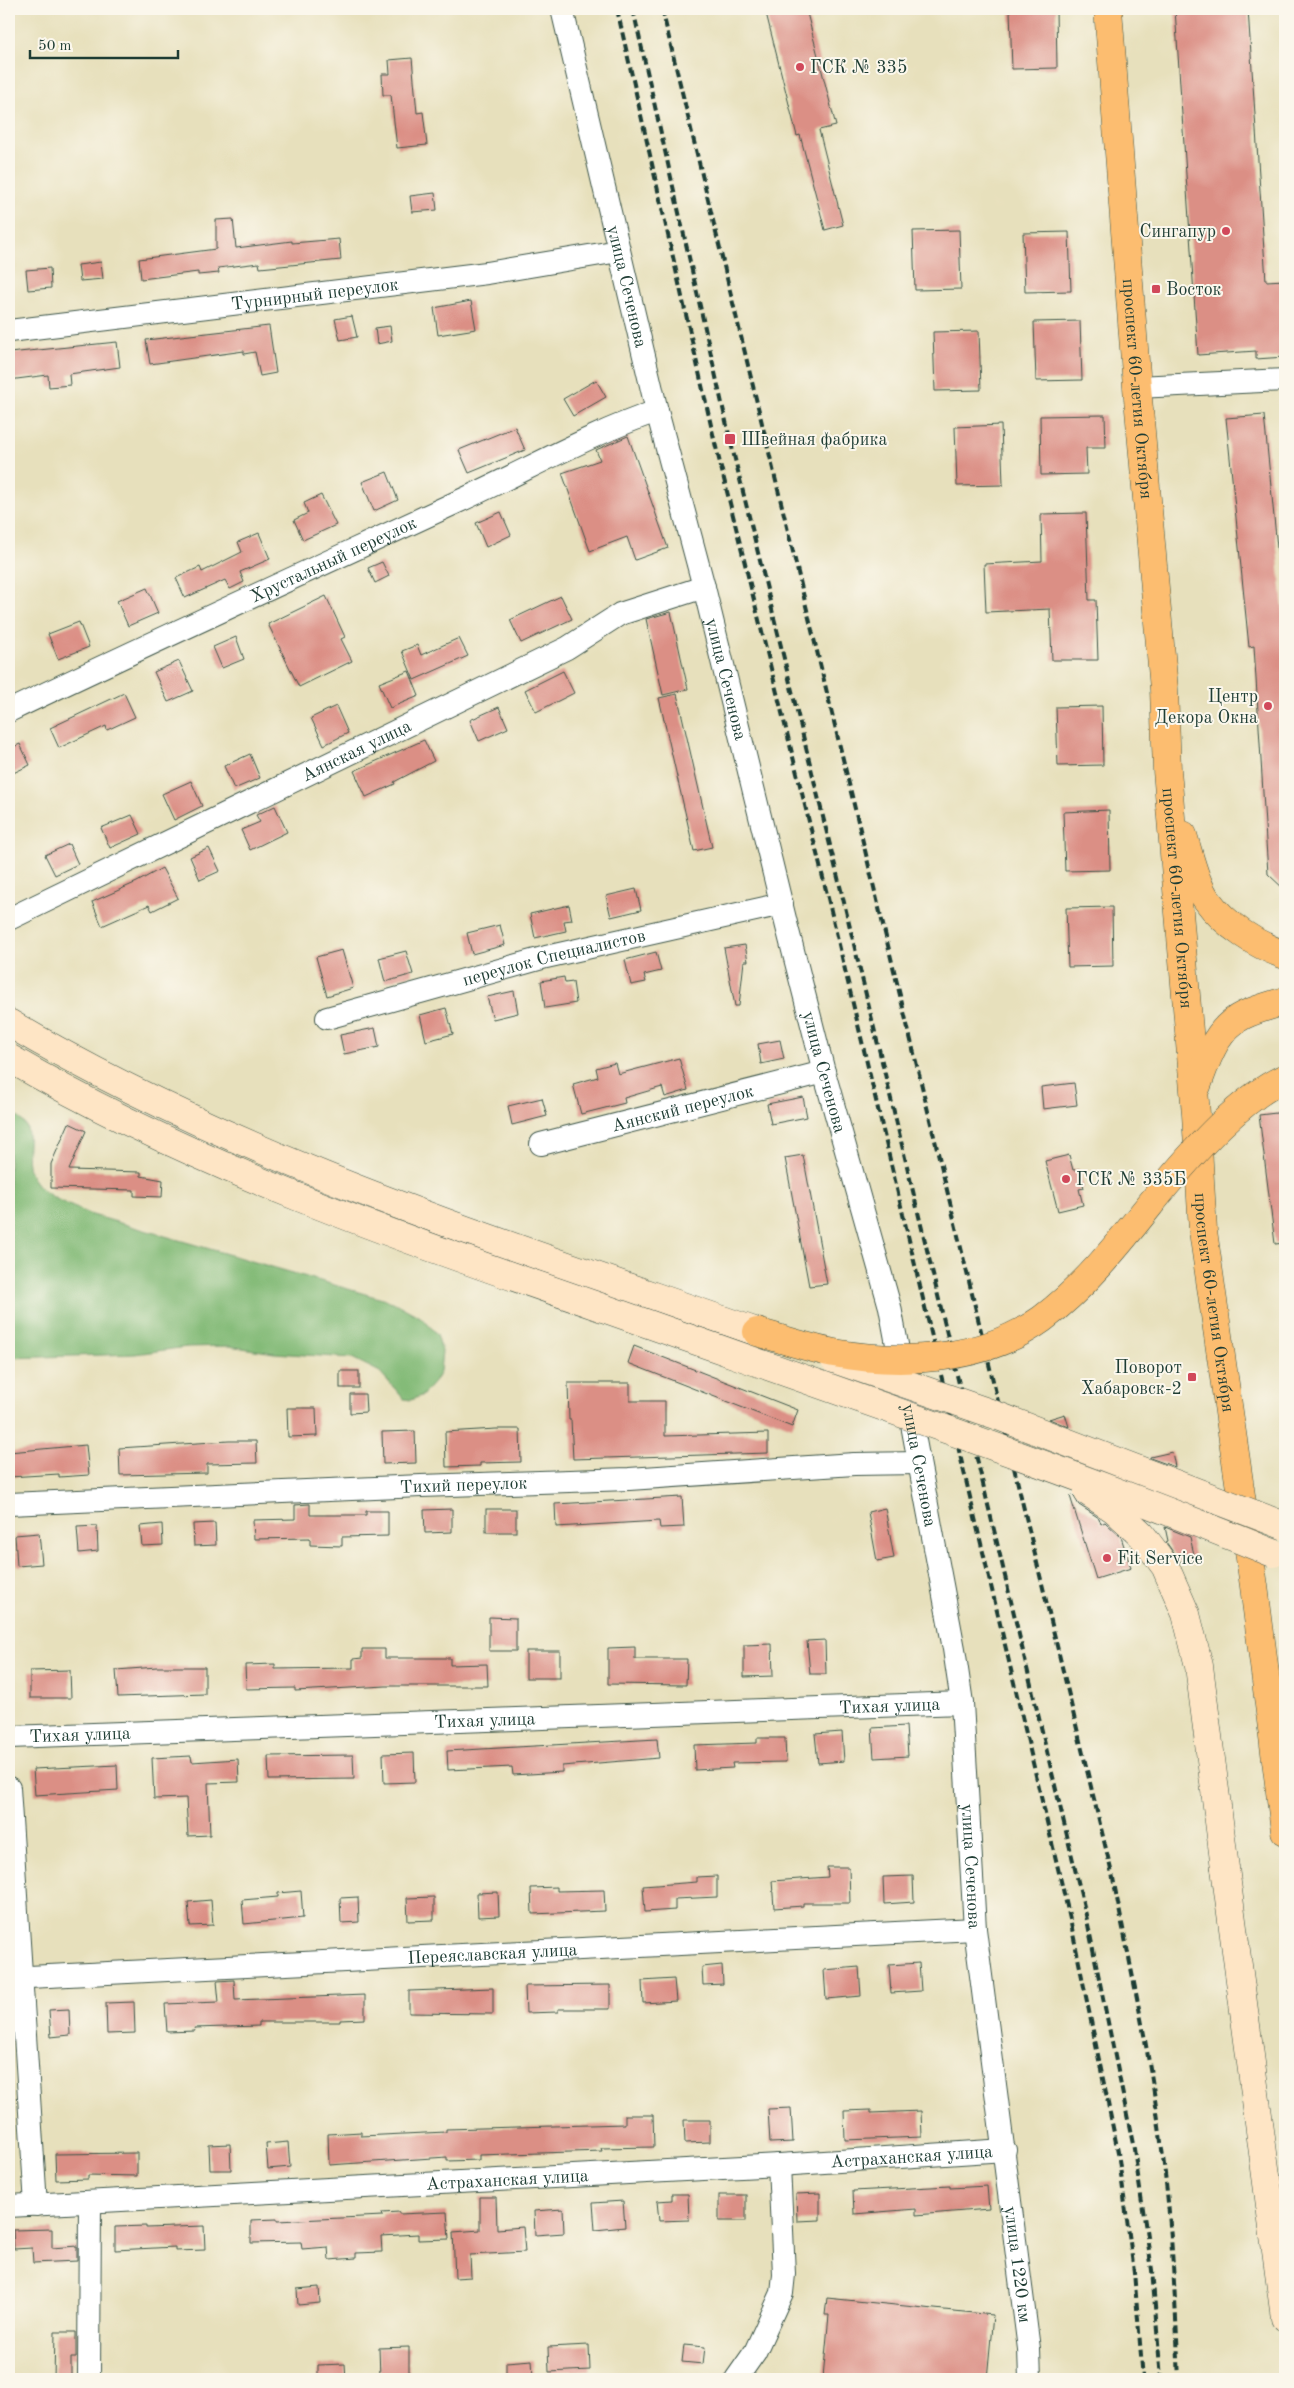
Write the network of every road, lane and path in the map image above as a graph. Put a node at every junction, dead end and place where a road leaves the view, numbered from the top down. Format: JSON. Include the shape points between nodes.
{"nodes":[{"id":1,"x":562,"y":9,"type":"edge"},
{"id":2,"x":1108,"y":9,"type":"edge"},
{"id":3,"x":619,"y":252,"type":"junction"},
{"id":4,"x":9,"y":331,"type":"edge"},
{"id":5,"x":1285,"y":380,"type":"edge"},
{"id":6,"x":1137,"y":387,"type":"junction"},
{"id":7,"x":657,"y":410,"type":"junction"},
{"id":8,"x":704,"y":587,"type":"junction"},
{"id":9,"x":9,"y":711,"type":"edge"},
{"id":10,"x":1167,"y":770,"type":"junction"},
{"id":11,"x":782,"y":904,"type":"junction"},
{"id":12,"x":9,"y":919,"type":"edge"},
{"id":13,"x":1285,"y":955,"type":"edge"},
{"id":14,"x":1285,"y":1001,"type":"edge"},
{"id":15,"x":327,"y":1018,"type":"dead end"},
{"id":16,"x":9,"y":1023,"type":"edge"},
{"id":17,"x":9,"y":1058,"type":"edge"},
{"id":18,"x":824,"y":1072,"type":"junction"},
{"id":19,"x":1285,"y":1078,"type":"edge"},
{"id":20,"x":1196,"y":1114,"type":"junction"},
{"id":21,"x":541,"y":1144,"type":"dead end"},
{"id":22,"x":757,"y":1332,"type":"junction"},
{"id":23,"x":983,"y":1442,"type":"junction"},
{"id":24,"x":919,"y":1463,"type":"junction"},
{"id":25,"x":9,"y":1504,"type":"edge"},
{"id":26,"x":1285,"y":1526,"type":"edge"},
{"id":27,"x":1281,"y":1556,"type":"edge"},
{"id":28,"x":962,"y":1703,"type":"junction"},
{"id":29,"x":9,"y":1737,"type":"edge"},
{"id":30,"x":9,"y":1788,"type":"edge"},
{"id":31,"x":1285,"y":1831,"type":"edge"},
{"id":32,"x":975,"y":1929,"type":"junction"},
{"id":33,"x":14,"y":1978,"type":"edge"},
{"id":34,"x":1005,"y":2150,"type":"junction"},
{"id":35,"x":779,"y":2165,"type":"junction"},
{"id":36,"x":90,"y":2202,"type":"junction"},
{"id":37,"x":36,"y":2205,"type":"junction"},
{"id":38,"x":9,"y":2206,"type":"edge"},
{"id":39,"x":1285,"y":2318,"type":"edge"},
{"id":40,"x":89,"y":2379,"type":"edge"},
{"id":41,"x":736,"y":2379,"type":"edge"},
{"id":42,"x":1030,"y":2379,"type":"edge"}],
"edges":[{"from":1,"to":3,"type":"street","name":"улица Сеченова"},
{"from":2,"to":6,"type":"highway","name":"проспект 60-летия Октября"},
{"from":3,"to":4,"type":"street","name":"Турнирный переулок","via":[[486,273]]},
{"from":3,"to":7,"type":"street","name":"улица Сеченова"},
{"from":5,"to":6,"type":"street"},
{"from":6,"to":10,"type":"highway","name":"проспект 60-летия Октября","via":[[1164,689]]},
{"from":7,"to":8,"type":"street","name":"улица Сеченова"},
{"from":7,"to":9,"type":"street","name":"Хрустальный переулок","via":[[580,441],[488,488]]},
{"from":8,"to":11,"type":"street","name":"улица Сеченова"},
{"from":8,"to":12,"type":"street","name":"Аянская улица","via":[[620,614],[567,648]]},
{"from":10,"to":13,"type":"highway","name":"проспект 60-летия Октября","via":[[1180,827],[1206,899],[1230,925]]},
{"from":10,"to":20,"type":"highway","name":"проспект 60-летия Октября"},
{"from":11,"to":15,"type":"street","name":"переулок Специалистов","via":[[546,957]]},
{"from":11,"to":18,"type":"street","name":"улица Сеченова"},
{"from":14,"to":20,"type":"highway","via":[[1243,1015],[1227,1027],[1209,1051],[1196,1091]]},
{"from":16,"to":22,"type":"main road","via":[[75,1062],[169,1110],[269,1155],[404,1208]]},
{"from":17,"to":23,"type":"main road","bridge":true,"via":[[130,1123],[258,1182],[404,1239]]},
{"from":18,"to":21,"type":"street","name":"Аянский переулок"},
{"from":18,"to":24,"type":"street","name":"улица Сеченова","via":[[890,1307]]},
{"from":19,"to":22,"type":"highway","bridge":true,"via":[[1233,1114],[1194,1152],[1105,1260],[1041,1319],[1012,1337],[975,1350],[934,1357],[886,1359],[833,1352]]},
{"from":20,"to":31,"type":"highway","name":"проспект 60-летия Октября","via":[[1203,1231]]},
{"from":22,"to":26,"type":"main road","bridge":true,"via":[[994,1414]]},
{"from":23,"to":27,"type":"main road","bridge":true},
{"from":23,"to":39,"type":"main road","bridge":true,"via":[[1083,1488],[1114,1509],[1141,1534],[1165,1566],[1186,1614],[1200,1666]]},
{"from":24,"to":25,"type":"street","name":"Тихий переулок","via":[[854,1464],[629,1479]]},
{"from":24,"to":28,"type":"street","name":"улица Сеченова"},
{"from":28,"to":29,"type":"street","name":"Тихая улица"},
{"from":28,"to":32,"type":"street","name":"улица Сеченова"},
{"from":30,"to":33,"type":"street"},
{"from":32,"to":33,"type":"street","name":"Переяславская улица"},
{"from":32,"to":34,"type":"street","name":"улица Сеченова"},
{"from":33,"to":37,"type":"street","via":[[28,2051]]},
{"from":34,"to":35,"type":"street","name":"Астраханская улица"},
{"from":34,"to":42,"type":"street","name":"улица 1220 км","via":[[1030,2349]]},
{"from":35,"to":36,"type":"street","name":"Астраханская улица"},
{"from":35,"to":41,"type":"street","via":[[782,2293],[755,2352]]},
{"from":36,"to":37,"type":"street","name":"Астраханская улица"},
{"from":36,"to":40,"type":"street"},
{"from":37,"to":38,"type":"street","name":"Астраханская улица"}]}
